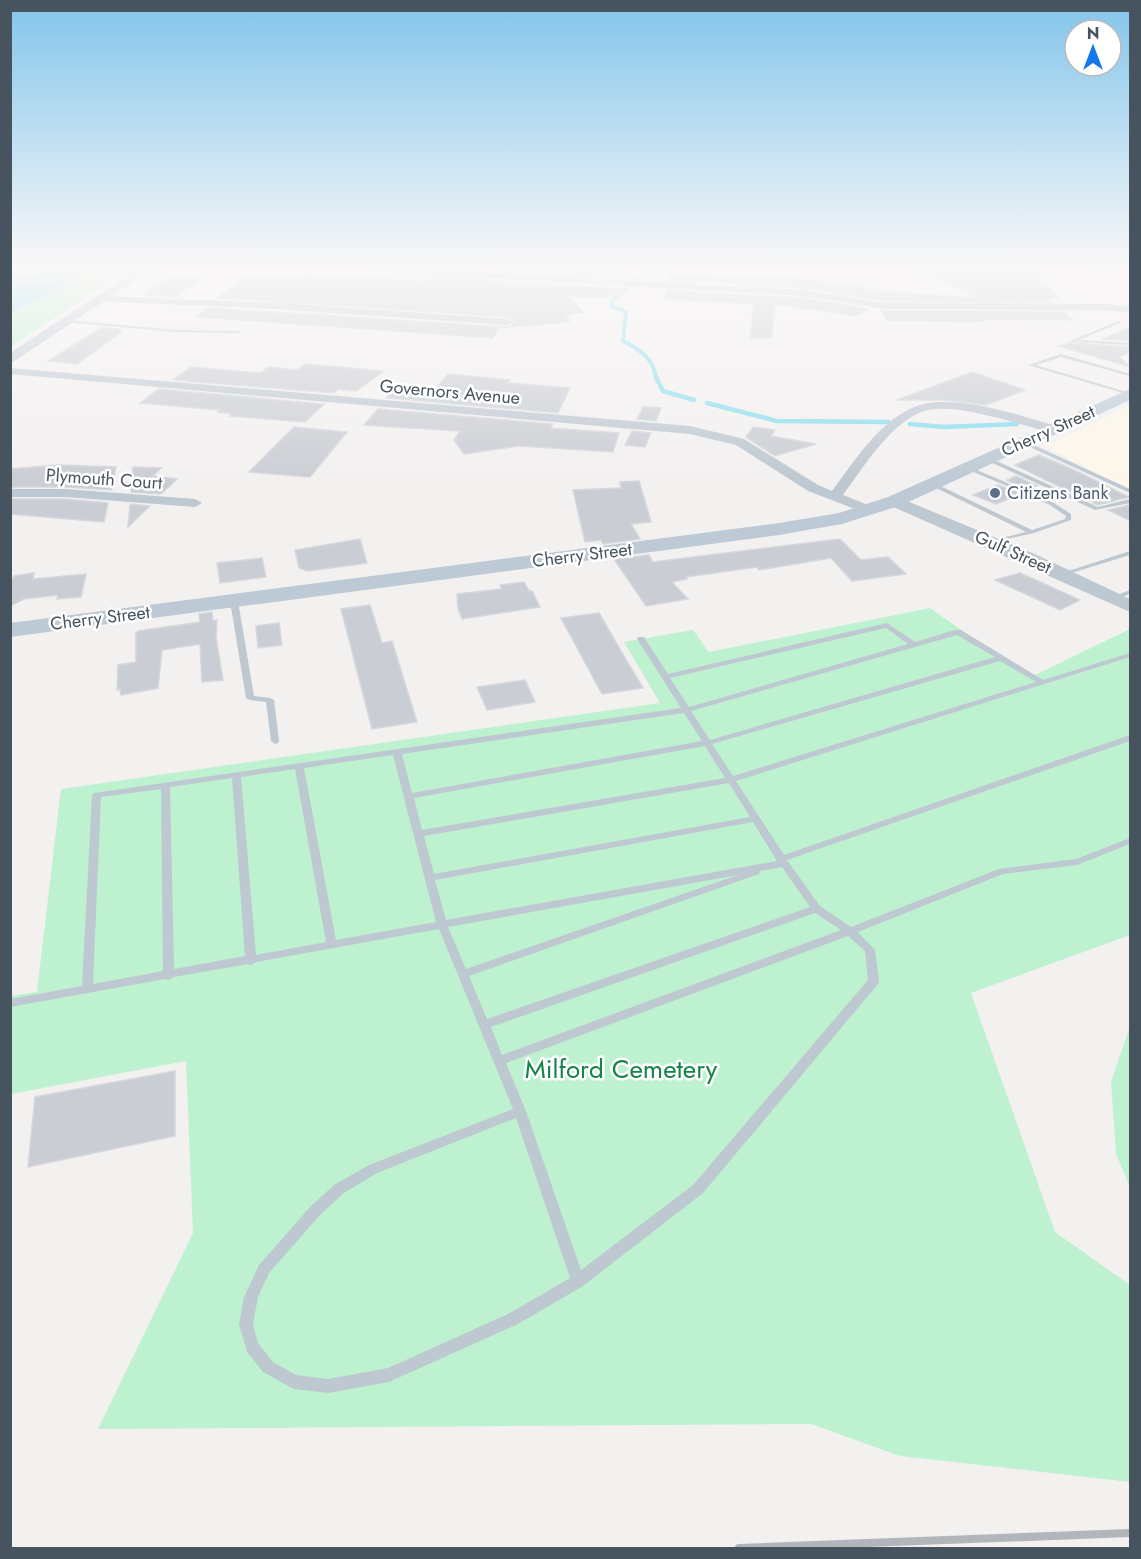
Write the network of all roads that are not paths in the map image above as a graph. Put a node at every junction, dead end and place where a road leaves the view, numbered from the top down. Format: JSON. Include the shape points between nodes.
{"nodes":[{"id":1,"x":43,"y":338,"type":"edge"},
{"id":2,"x":1078,"y":338,"type":"edge"},
{"id":3,"x":1131,"y":344,"type":"edge"},
{"id":4,"x":10,"y":360,"type":"edge"},
{"id":5,"x":10,"y":371,"type":"edge"},
{"id":6,"x":1131,"y":375,"type":"edge"},
{"id":7,"x":1130,"y":394,"type":"edge"},
{"id":8,"x":1052,"y":429,"type":"junction"},
{"id":9,"x":1023,"y":442,"type":"junction"},
{"id":10,"x":988,"y":459,"type":"junction"},
{"id":11,"x":968,"y":468,"type":"junction"},
{"id":12,"x":932,"y":484,"type":"junction"},
{"id":13,"x":1010,"y":485,"type":"dead end"},
{"id":14,"x":1019,"y":489,"type":"dead end"},
{"id":15,"x":1131,"y":491,"type":"edge"},
{"id":16,"x":10,"y":493,"type":"edge"},
{"id":17,"x":835,"y":496,"type":"junction"},
{"id":18,"x":895,"y":501,"type":"junction"},
{"id":19,"x":1131,"y":501,"type":"edge"},
{"id":20,"x":195,"y":503,"type":"dead end"},
{"id":21,"x":868,"y":510,"type":"junction"},
{"id":22,"x":1032,"y":532,"type":"junction"},
{"id":23,"x":992,"y":542,"type":"junction"},
{"id":24,"x":1131,"y":553,"type":"edge"},
{"id":25,"x":1063,"y":574,"type":"junction"},
{"id":26,"x":1122,"y":595,"type":"edge"},
{"id":27,"x":234,"y":601,"type":"junction"},
{"id":28,"x":1131,"y":606,"type":"edge"},
{"id":29,"x":10,"y":630,"type":"edge"},
{"id":30,"x":641,"y":639,"type":"dead end"},
{"id":31,"x":913,"y":644,"type":"junction"},
{"id":32,"x":1131,"y":655,"type":"edge"},
{"id":33,"x":1001,"y":658,"type":"junction"},
{"id":34,"x":666,"y":677,"type":"junction"},
{"id":35,"x":1043,"y":683,"type":"junction"},
{"id":36,"x":687,"y":710,"type":"junction"},
{"id":37,"x":1131,"y":738,"type":"edge"},
{"id":38,"x":274,"y":741,"type":"dead end"},
{"id":39,"x":707,"y":743,"type":"junction"},
{"id":40,"x":397,"y":752,"type":"junction"},
{"id":41,"x":299,"y":766,"type":"junction"},
{"id":42,"x":237,"y":775,"type":"junction"},
{"id":43,"x":731,"y":780,"type":"junction"},
{"id":44,"x":165,"y":785,"type":"junction"},
{"id":45,"x":409,"y":796,"type":"junction"},
{"id":46,"x":756,"y":819,"type":"junction"},
{"id":47,"x":419,"y":834,"type":"junction"},
{"id":48,"x":1131,"y":841,"type":"edge"},
{"id":49,"x":782,"y":861,"type":"junction"},
{"id":50,"x":430,"y":878,"type":"junction"},
{"id":51,"x":816,"y":909,"type":"junction"},
{"id":52,"x":442,"y":925,"type":"junction"},
{"id":53,"x":850,"y":931,"type":"junction"},
{"id":54,"x":332,"y":945,"type":"junction"},
{"id":55,"x":251,"y":961,"type":"junction"},
{"id":56,"x":463,"y":974,"type":"junction"},
{"id":57,"x":169,"y":976,"type":"junction"},
{"id":58,"x":87,"y":989,"type":"junction"},
{"id":59,"x":10,"y":1003,"type":"edge"},
{"id":60,"x":484,"y":1025,"type":"junction"},
{"id":61,"x":499,"y":1061,"type":"junction"},
{"id":62,"x":520,"y":1111,"type":"junction"},
{"id":63,"x":578,"y":1281,"type":"junction"}],
"edges":[{"from":1,"to":4,"type":"main road"},
{"from":2,"to":3,"type":"lane","via":[[1072,340]]},
{"from":5,"to":17,"type":"street","name":"Governors Avenue","via":[[690,430],[740,442],[813,488]]},
{"from":6,"to":7,"type":"lane","via":[[1061,355],[1031,365]]},
{"from":7,"to":8,"type":"main road","name":"Cherry Street"},
{"from":8,"to":9,"type":"main road","name":"Cherry Street"},
{"from":8,"to":17,"type":"street","via":[[983,412],[927,407],[896,424]]},
{"from":9,"to":10,"type":"main road","name":"Cherry Street"},
{"from":9,"to":15,"type":"lane"},
{"from":10,"to":11,"type":"main road","name":"Cherry Street"},
{"from":10,"to":19,"type":"lane","via":[[1097,509]]},
{"from":11,"to":12,"type":"main road","name":"Cherry Street"},
{"from":11,"to":13,"type":"lane"},
{"from":12,"to":18,"type":"main road","name":"Cherry Street"},
{"from":12,"to":22,"type":"lane"},
{"from":14,"to":22,"type":"lane","via":[[1069,515],[1060,525]]},
{"from":16,"to":20,"type":"street","name":"Plymouth Court"},
{"from":17,"to":21,"type":"street","name":"Governors Avenue"},
{"from":18,"to":21,"type":"main road","name":"Cherry Street"},
{"from":18,"to":23,"type":"street","name":"Gulf Street"},
{"from":21,"to":27,"type":"main road","name":"Cherry Street","via":[[779,529]]},
{"from":22,"to":23,"type":"lane"},
{"from":23,"to":25,"type":"street","name":"Gulf Street"},
{"from":24,"to":25,"type":"lane"},
{"from":25,"to":26,"type":"street","name":"Gulf Street"},
{"from":26,"to":28,"type":"street","name":"Gulf Street"},
{"from":27,"to":29,"type":"main road","name":"Cherry Street"},
{"from":27,"to":38,"type":"lane","via":[[250,698],[270,700]]},
{"from":30,"to":34,"type":"lane"},
{"from":31,"to":33,"type":"lane","via":[[958,632]]},
{"from":31,"to":34,"type":"lane","via":[[887,626]]},
{"from":31,"to":36,"type":"lane"},
{"from":32,"to":35,"type":"lane"},
{"from":33,"to":35,"type":"lane"},
{"from":33,"to":39,"type":"lane"},
{"from":34,"to":36,"type":"lane"},
{"from":35,"to":43,"type":"lane"},
{"from":36,"to":39,"type":"lane"},
{"from":36,"to":40,"type":"lane"},
{"from":37,"to":49,"type":"lane"},
{"from":39,"to":43,"type":"lane"},
{"from":39,"to":45,"type":"lane"},
{"from":40,"to":41,"type":"lane"},
{"from":40,"to":45,"type":"lane"},
{"from":41,"to":42,"type":"lane"},
{"from":41,"to":54,"type":"lane"},
{"from":42,"to":44,"type":"lane"},
{"from":42,"to":55,"type":"lane"},
{"from":43,"to":46,"type":"lane"},
{"from":43,"to":47,"type":"lane"},
{"from":44,"to":57,"type":"lane"},
{"from":44,"to":58,"type":"lane","via":[[97,795]]},
{"from":45,"to":47,"type":"lane"},
{"from":46,"to":49,"type":"lane"},
{"from":46,"to":50,"type":"lane"},
{"from":47,"to":50,"type":"lane"},
{"from":48,"to":53,"type":"lane","via":[[1077,862],[1002,871]]},
{"from":49,"to":51,"type":"lane"},
{"from":49,"to":52,"type":"lane"},
{"from":49,"to":56,"type":"lane"},
{"from":50,"to":52,"type":"lane"},
{"from":51,"to":53,"type":"lane"},
{"from":51,"to":60,"type":"lane"},
{"from":52,"to":54,"type":"lane"},
{"from":52,"to":56,"type":"lane"},
{"from":53,"to":61,"type":"lane"},
{"from":53,"to":63,"type":"lane","via":[[870,951],[874,981],[698,1190]]},
{"from":54,"to":55,"type":"lane"},
{"from":55,"to":57,"type":"lane"},
{"from":56,"to":60,"type":"lane"},
{"from":57,"to":58,"type":"lane"},
{"from":58,"to":59,"type":"lane"},
{"from":60,"to":61,"type":"lane"},
{"from":61,"to":62,"type":"lane"},
{"from":62,"to":63,"type":"lane"},
{"from":62,"to":63,"type":"lane","via":[[373,1169],[315,1210],[264,1269],[251,1297],[246,1324],[252,1347],[268,1367],[294,1382],[328,1386],[389,1375],[513,1319]]}]}
